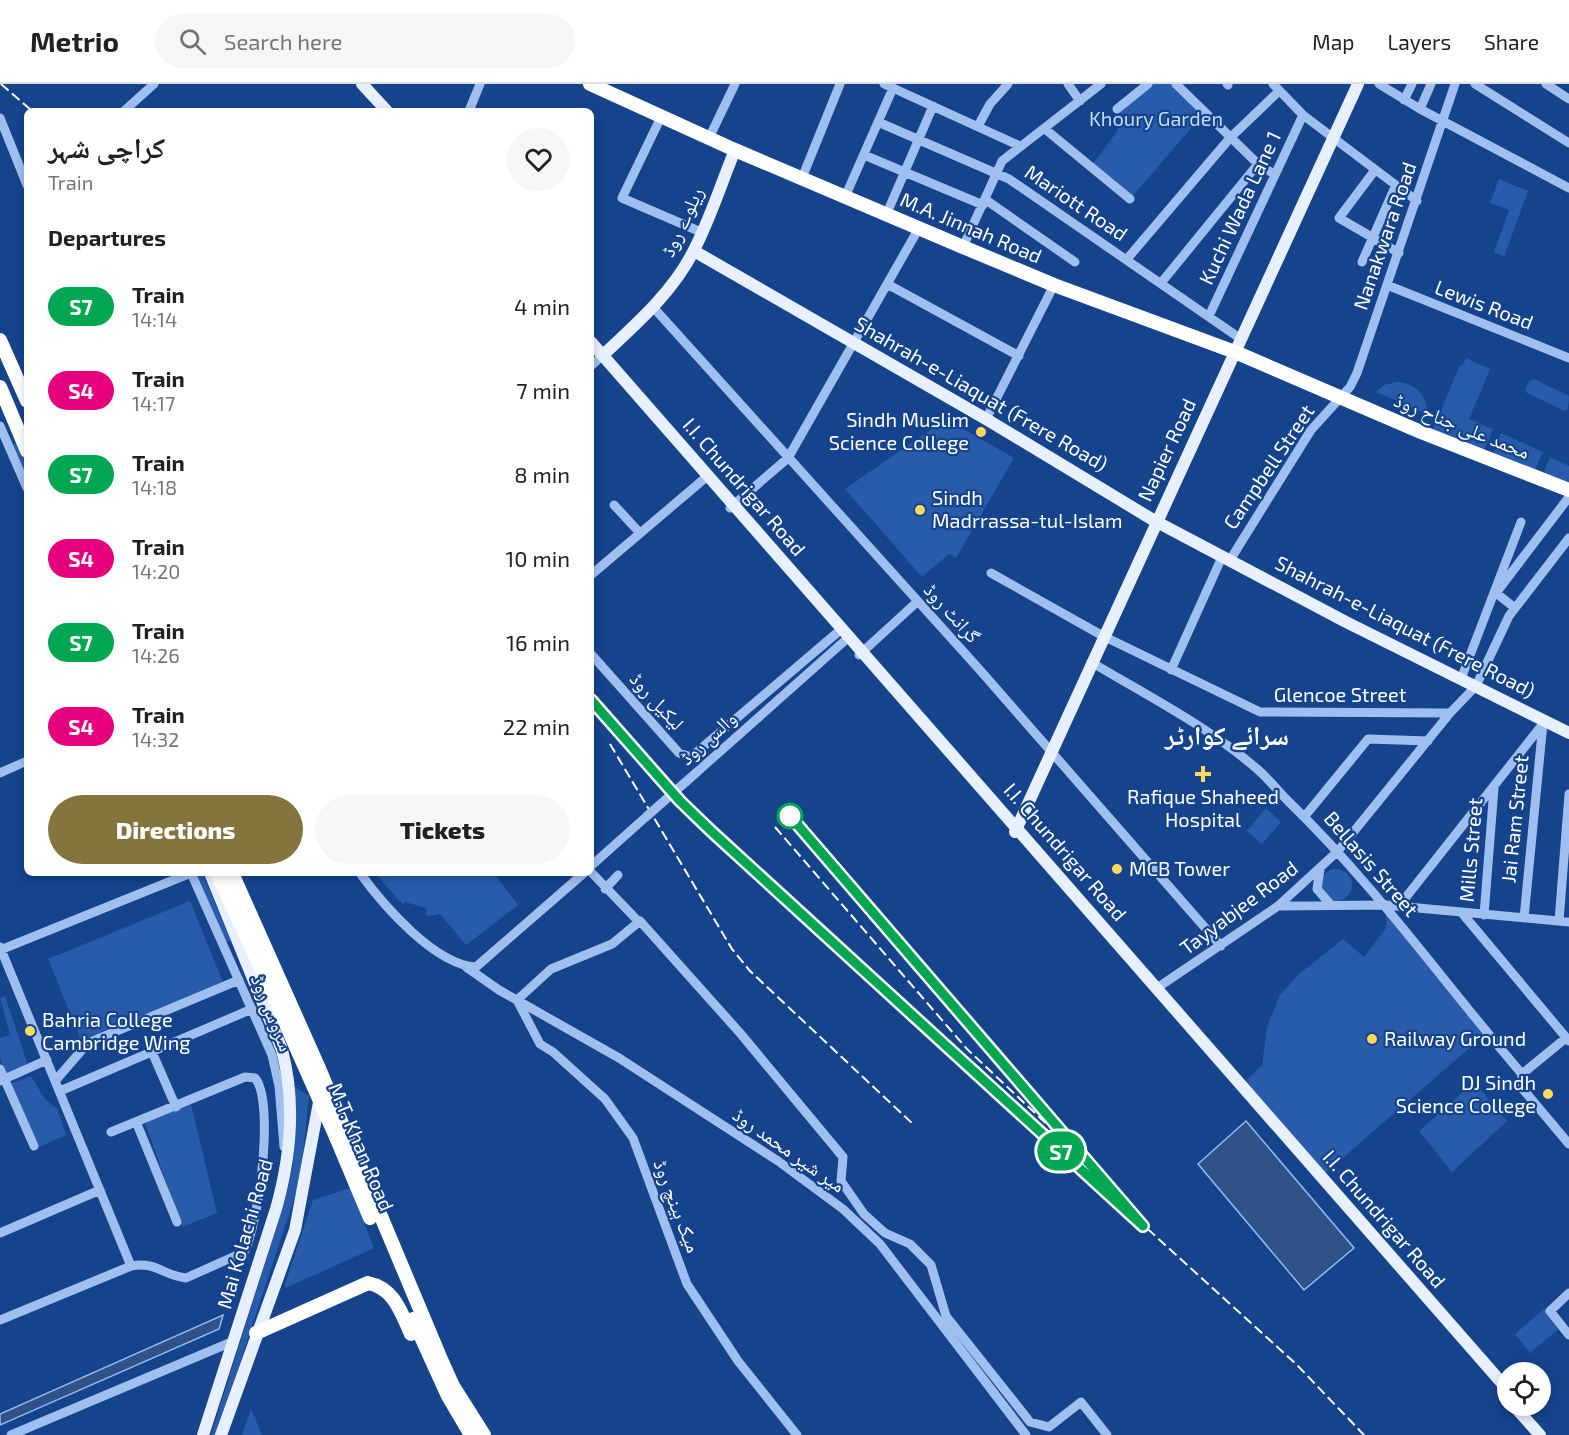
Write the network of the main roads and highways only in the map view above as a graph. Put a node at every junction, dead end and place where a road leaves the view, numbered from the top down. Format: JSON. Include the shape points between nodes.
{"nodes":[{"id":1,"x":356,"y":84,"type":"edge"},
{"id":2,"x":363,"y":84,"type":"edge"},
{"id":3,"x":590,"y":84,"type":"edge"},
{"id":4,"x":1358,"y":84,"type":"edge"},
{"id":5,"x":377,"y":108,"type":"edge"},
{"id":6,"x":384,"y":108,"type":"edge"},
{"id":7,"x":735,"y":150,"type":"junction"},
{"id":8,"x":694,"y":251,"type":"junction"},
{"id":9,"x":0,"y":340,"type":"edge"},
{"id":10,"x":1234,"y":352,"type":"junction"},
{"id":11,"x":596,"y":358,"type":"edge"},
{"id":12,"x":0,"y":387,"type":"edge"},
{"id":13,"x":24,"y":394,"type":"edge"},
{"id":14,"x":1342,"y":396,"type":"joint"},
{"id":15,"x":24,"y":444,"type":"edge"},
{"id":16,"x":1569,"y":490,"type":"edge"},
{"id":17,"x":731,"y":506,"type":"junction"},
{"id":18,"x":1155,"y":521,"type":"junction"},
{"id":19,"x":1569,"y":733,"type":"edge"},
{"id":20,"x":1016,"y":830,"type":"junction"},
{"id":21,"x":211,"y":876,"type":"edge"},
{"id":22,"x":218,"y":876,"type":"edge"},
{"id":23,"x":233,"y":876,"type":"edge"},
{"id":24,"x":318,"y":1066,"type":"junction"},
{"id":25,"x":395,"y":1265,"type":"junction"},
{"id":26,"x":256,"y":1333,"type":"junction"},
{"id":27,"x":429,"y":1357,"type":"junction"},
{"id":28,"x":1497,"y":1376,"type":"edge"},
{"id":29,"x":1497,"y":1385,"type":"edge"},
{"id":30,"x":1523,"y":1416,"type":"edge"},
{"id":31,"x":1531,"y":1416,"type":"edge"},
{"id":32,"x":202,"y":1435,"type":"edge"},
{"id":33,"x":221,"y":1435,"type":"edge"},
{"id":34,"x":471,"y":1435,"type":"edge"},
{"id":35,"x":484,"y":1435,"type":"edge"},
{"id":36,"x":1540,"y":1435,"type":"edge"},
{"id":37,"x":1548,"y":1435,"type":"edge"}],
"edges":[{"from":1,"to":5,"type":"main road"},
{"from":2,"to":6,"type":"main road"},
{"from":3,"to":7,"type":"highway","name":"M.A. Jinnah Road"},
{"from":4,"to":10,"type":"main road","name":"Napier Road"},
{"from":7,"to":8,"type":"main road","name":"ریلوے روڈ"},
{"from":7,"to":10,"type":"highway","name":"M.A. Jinnah Road","via":[[1054,285]]},
{"from":8,"to":11,"type":"main road","name":"ریلوے روڈ","via":[[653,307]]},
{"from":8,"to":18,"type":"main road","name":"Shahrah-e-Liaquat (Frere Road)","via":[[986,418]]},
{"from":9,"to":13,"type":"highway"},
{"from":10,"to":14,"type":"highway","name":"M.A. Jinnah Road"},
{"from":10,"to":18,"type":"main road","name":"Napier Road"},
{"from":11,"to":17,"type":"main road","name":"I.I. Chundrigar Road"},
{"from":11,"to":17,"type":"main road","name":"I.I. Chundrigar Road"},
{"from":12,"to":15,"type":"highway"},
{"from":14,"to":16,"type":"highway","name":"محمد علی جناح روڈ","via":[[1421,432]]},
{"from":17,"to":20,"type":"main road","name":"I.I. Chundrigar Road"},
{"from":18,"to":19,"type":"main road","name":"Shahrah-e-Liaquat (Frere Road)"},
{"from":18,"to":20,"type":"main road","name":"Napier Road"},
{"from":20,"to":28,"type":"main road","name":"I.I. Chundrigar Road"},
{"from":20,"to":29,"type":"main road","name":"I.I. Chundrigar Road"},
{"from":21,"to":32,"type":"main road","name":"Mai Kolachi Road","via":[[233,951],[282,1050],[289,1078],[290,1135],[286,1175]]},
{"from":22,"to":25,"type":"highway","name":"M.T. Khan Road","bridge":true},
{"from":23,"to":24,"type":"highway","name":"M.T. Khan Road"},
{"from":24,"to":25,"type":"highway","name":"M.T. Khan Road"},
{"from":24,"to":26,"type":"main road","name":"Mai Kolachi Road","via":[[322,1087],[303,1197],[295,1230]]},
{"from":25,"to":27,"type":"highway","name":"M.T. Khan Road"},
{"from":25,"to":35,"type":"highway","name":"M.T. Khan Road","via":[[453,1386]]},
{"from":26,"to":27,"type":"highway","via":[[368,1283],[385,1288],[392,1296],[414,1340]]},
{"from":26,"to":33,"type":"main road","name":"Mai Kolachi Road"},
{"from":27,"to":34,"type":"highway","name":"M.T. Khan Road"},
{"from":30,"to":36,"type":"main road"},
{"from":31,"to":37,"type":"main road"}]}
